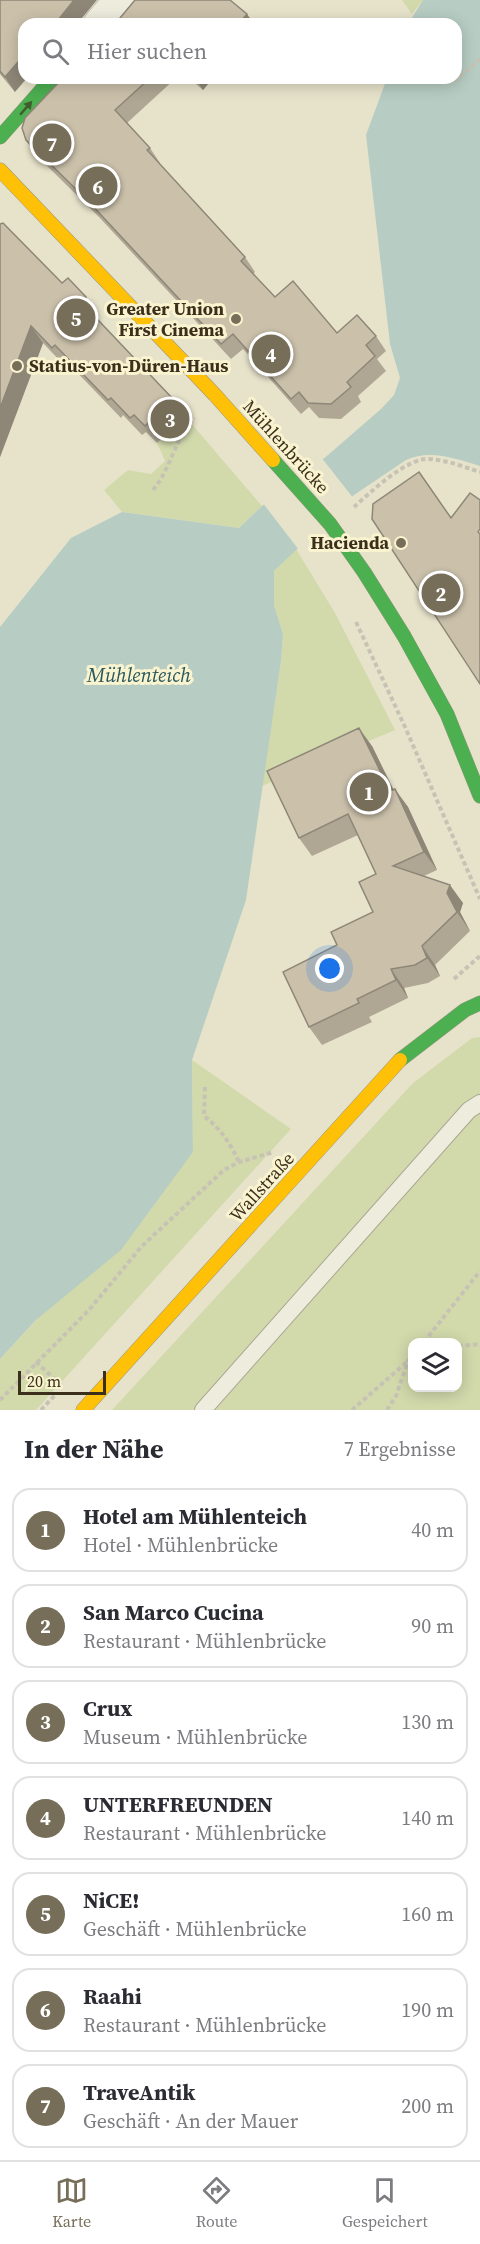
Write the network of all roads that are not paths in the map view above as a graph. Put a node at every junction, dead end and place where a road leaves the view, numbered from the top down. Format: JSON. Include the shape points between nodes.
{"nodes":[{"id":1,"x":121,"y":0,"type":"edge"},
{"id":2,"x":105,"y":18,"type":"edge"},
{"id":3,"x":47,"y":84,"type":"edge"},
{"id":4,"x":0,"y":137,"type":"edge"},
{"id":5,"x":0,"y":170,"type":"edge"},
{"id":6,"x":480,"y":796,"type":"edge"},
{"id":7,"x":480,"y":1003,"type":"edge"},
{"id":8,"x":480,"y":1103,"type":"edge"},
{"id":9,"x":83,"y":1410,"type":"edge"},
{"id":10,"x":202,"y":1410,"type":"edge"}],
"edges":[{"from":1,"to":2,"type":"street"},
{"from":4,"to":3,"type":"street","one_way":true},
{"from":5,"to":6,"type":"street","name":"Mühlenbrücke","via":[[215,395],[330,524],[364,572],[442,704]]},
{"from":7,"to":9,"type":"street","name":"Wallstraße","via":[[401,1059]]},
{"from":8,"to":10,"type":"lane","via":[[469,1110]]}]}
